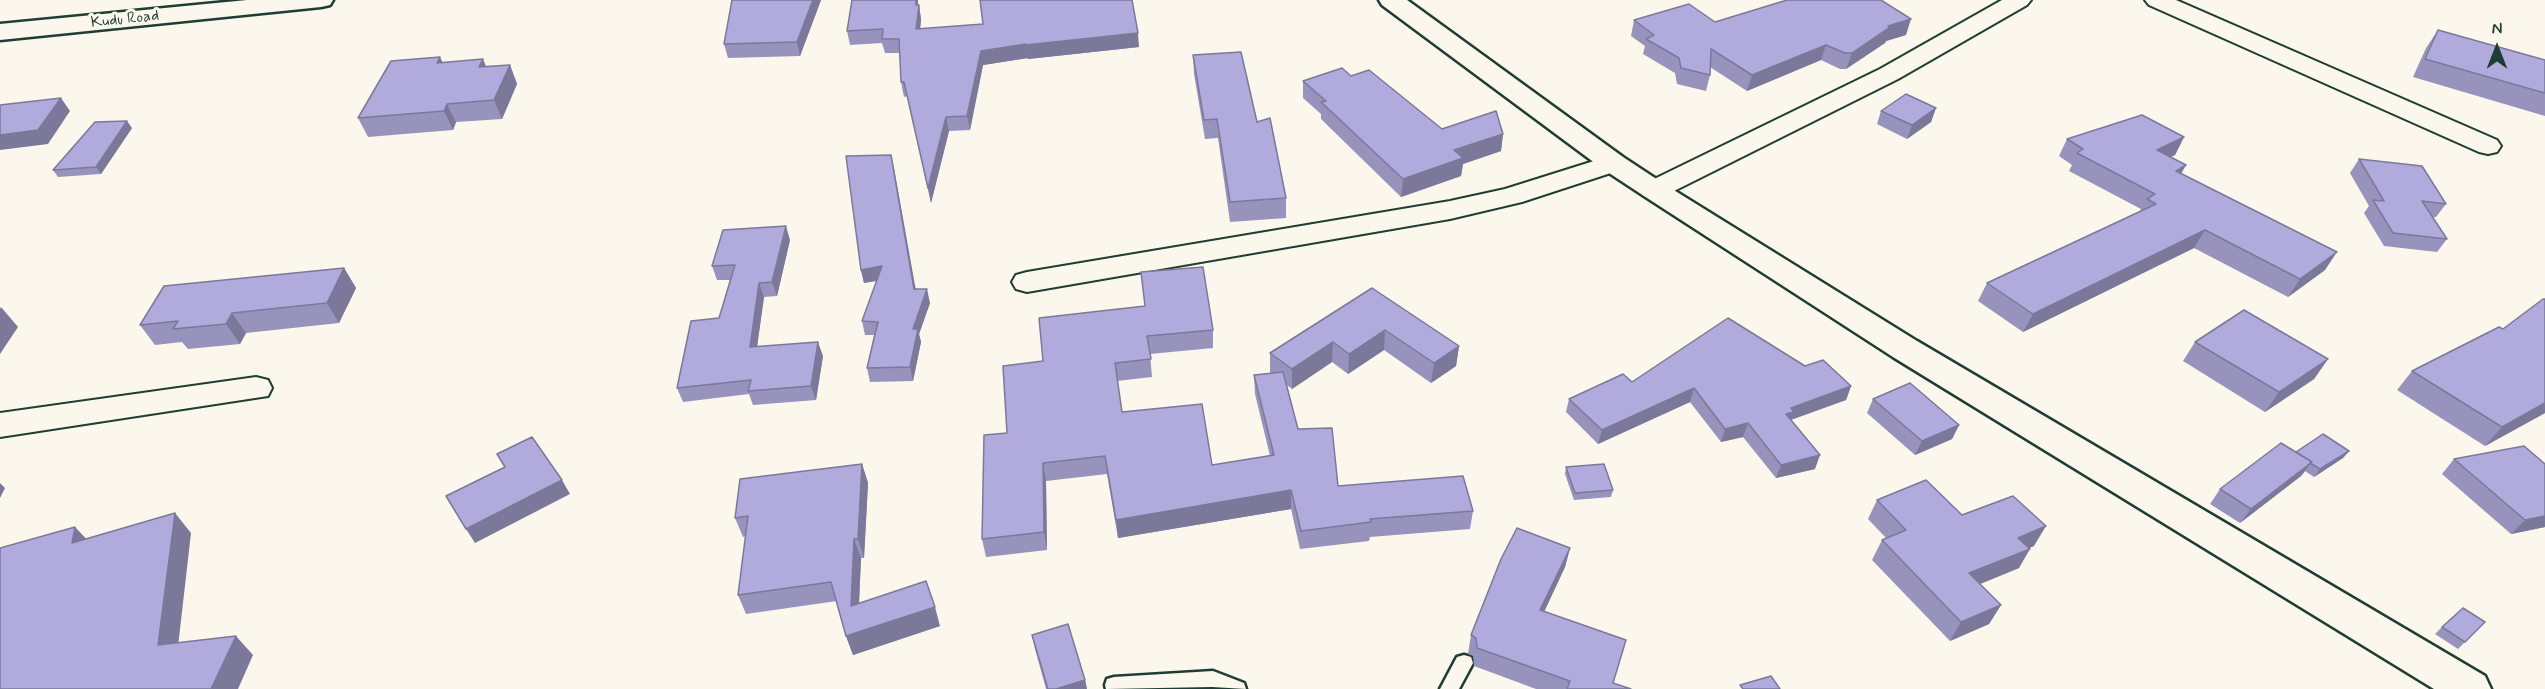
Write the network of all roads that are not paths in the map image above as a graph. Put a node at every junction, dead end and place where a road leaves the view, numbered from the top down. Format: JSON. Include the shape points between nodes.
{"nodes":[{"id":1,"x":321,"y":0,"type":"edge"},
{"id":2,"x":1391,"y":0,"type":"edge"},
{"id":3,"x":2019,"y":0,"type":"edge"},
{"id":4,"x":2157,"y":0,"type":"edge"},
{"id":5,"x":0,"y":32,"type":"edge"},
{"id":6,"x":2488,"y":146,"type":"dead end"},
{"id":7,"x":1613,"y":163,"type":"junction"},
{"id":8,"x":1654,"y":190,"type":"junction"},
{"id":9,"x":1027,"y":282,"type":"dead end"},
{"id":10,"x":256,"y":388,"type":"dead end"},
{"id":11,"x":0,"y":425,"type":"edge"},
{"id":12,"x":1464,"y":663,"type":"dead end"},
{"id":13,"x":1114,"y":685,"type":"dead end"},
{"id":14,"x":1236,"y":689,"type":"edge"},
{"id":15,"x":1449,"y":689,"type":"edge"},
{"id":16,"x":2470,"y":689,"type":"edge"}],
"edges":[{"from":1,"to":5,"type":"street","name":"Kudu Road"},
{"from":2,"to":7,"type":"street"},
{"from":3,"to":8,"type":"street","via":[[1889,74]]},
{"from":4,"to":6,"type":"street"},
{"from":7,"to":8,"type":"street"},
{"from":7,"to":9,"type":"street","via":[[1512,196],[1450,210]]},
{"from":8,"to":16,"type":"street","via":[[1905,349]]},
{"from":10,"to":11,"type":"street"},
{"from":12,"to":15,"type":"lane"},
{"from":13,"to":14,"type":"lane","via":[[1213,679]]}]}
